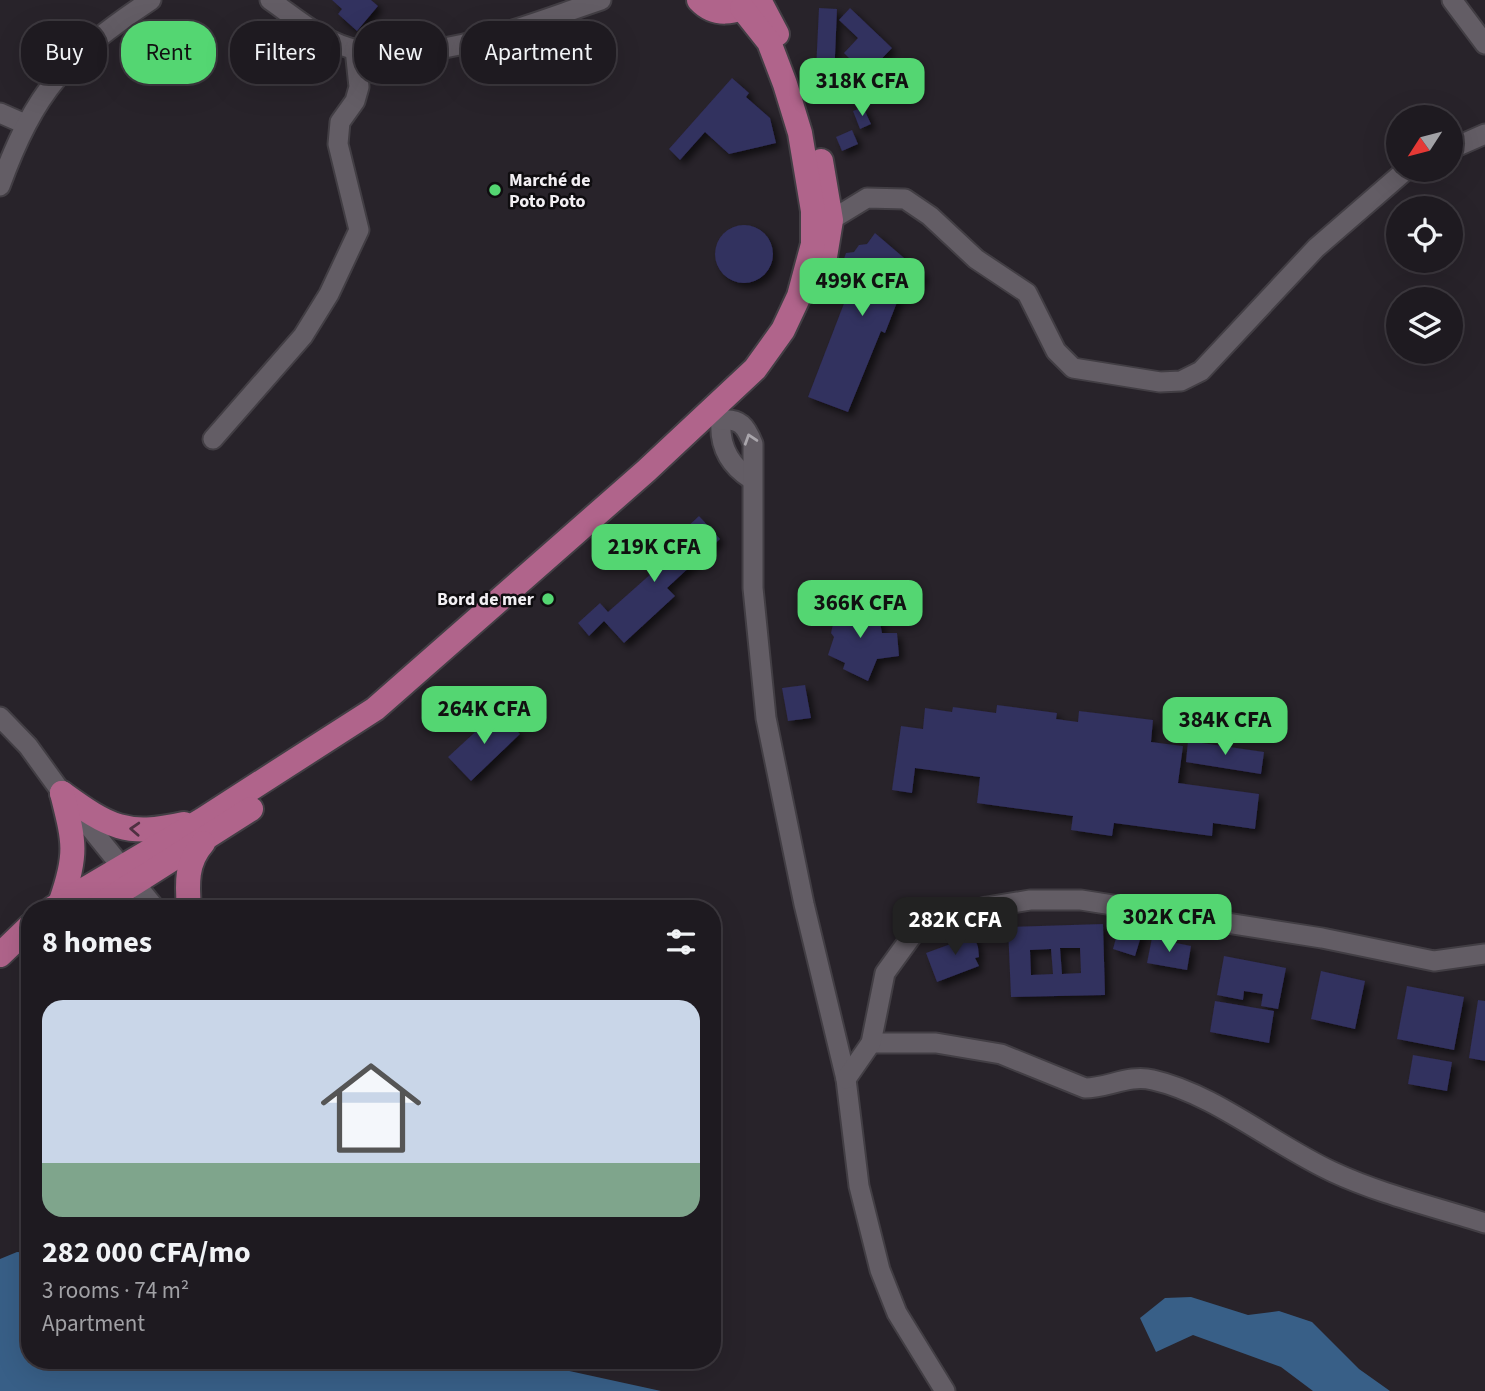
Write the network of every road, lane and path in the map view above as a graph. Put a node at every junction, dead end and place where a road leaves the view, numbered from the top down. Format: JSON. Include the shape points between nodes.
{"nodes":[{"id":1,"x":151,"y":0,"type":"edge"},
{"id":2,"x":270,"y":0,"type":"edge"},
{"id":3,"x":601,"y":0,"type":"edge"},
{"id":4,"x":699,"y":0,"type":"edge"},
{"id":5,"x":1452,"y":0,"type":"edge"},
{"id":6,"x":751,"y":3,"type":"edge"},
{"id":7,"x":1485,"y":44,"type":"edge"},
{"id":8,"x":447,"y":45,"type":"edge"},
{"id":9,"x":354,"y":49,"type":"edge"},
{"id":10,"x":359,"y":84,"type":"edge"},
{"id":11,"x":0,"y":113,"type":"edge"},
{"id":12,"x":25,"y":124,"type":"junction"},
{"id":13,"x":1485,"y":134,"type":"edge"},
{"id":14,"x":1463,"y":144,"type":"edge"},
{"id":15,"x":1392,"y":182,"type":"edge"},
{"id":16,"x":0,"y":186,"type":"edge"},
{"id":17,"x":831,"y":220,"type":"junction"},
{"id":18,"x":716,"y":415,"type":"junction"},
{"id":19,"x":213,"y":439,"type":"dead end"},
{"id":20,"x":751,"y":479,"type":"junction"},
{"id":21,"x":0,"y":717,"type":"edge"},
{"id":22,"x":62,"y":793,"type":"junction"},
{"id":23,"x":206,"y":828,"type":"junction"},
{"id":24,"x":128,"y":876,"type":"junction"},
{"id":25,"x":59,"y":900,"type":"edge"},
{"id":26,"x":69,"y":900,"type":"edge"},
{"id":27,"x":103,"y":900,"type":"edge"},
{"id":28,"x":148,"y":900,"type":"edge"},
{"id":29,"x":189,"y":900,"type":"edge"},
{"id":30,"x":21,"y":935,"type":"edge"},
{"id":31,"x":1485,"y":954,"type":"edge"},
{"id":32,"x":0,"y":955,"type":"edge"},
{"id":33,"x":21,"y":955,"type":"edge"},
{"id":34,"x":0,"y":972,"type":"edge"},
{"id":35,"x":871,"y":1042,"type":"junction"},
{"id":36,"x":846,"y":1079,"type":"junction"},
{"id":37,"x":1485,"y":1223,"type":"edge"},
{"id":38,"x":945,"y":1391,"type":"edge"}],
"edges":[{"from":1,"to":12,"type":"street","via":[[83,48],[54,80]]},
{"from":2,"to":9,"type":"street","via":[[313,30]]},
{"from":3,"to":8,"type":"street","via":[[488,37]]},
{"from":4,"to":6,"type":"main road","via":[[728,13]]},
{"from":5,"to":7,"type":"street"},
{"from":6,"to":17,"type":"main road","via":[[779,37],[795,80],[822,166]]},
{"from":6,"to":18,"type":"main road","via":[[800,133],[813,211],[813,244],[799,296],[783,330]]},
{"from":10,"to":19,"type":"street","via":[[355,102],[340,122],[338,144],[359,230],[303,336]]},
{"from":11,"to":12,"type":"street"},
{"from":12,"to":16,"type":"street"},
{"from":13,"to":14,"type":"street"},
{"from":15,"to":17,"type":"street","via":[[1316,248],[1201,370],[1181,381],[1139,380],[1073,368],[1056,351],[1027,293],[976,259],[930,216],[905,200],[867,198]]},
{"from":17,"to":18,"type":"main road","via":[[821,274],[795,337],[768,373]]},
{"from":18,"to":20,"type":"street","via":[[726,453],[737,470]]},
{"from":20,"to":18,"type":"street","one_way":true,"via":[[755,464],[746,427]]},
{"from":18,"to":23,"type":"main road","via":[[384,701]]},
{"from":20,"to":36,"type":"street","via":[[754,588],[766,719]]},
{"from":21,"to":22,"type":"street","via":[[29,746]]},
{"from":23,"to":22,"type":"main road","one_way":true,"via":[[118,828]]},
{"from":22,"to":24,"type":"street"},
{"from":22,"to":25,"type":"main road","via":[[75,845],[74,865]]},
{"from":23,"to":24,"type":"main road"},
{"from":23,"to":29,"type":"main road","via":[[187,874]]},
{"from":24,"to":26,"type":"main road"},
{"from":24,"to":27,"type":"main road"},
{"from":24,"to":28,"type":"street"},
{"from":30,"to":32,"type":"main road"},
{"from":31,"to":35,"type":"street","via":[[1434,961],[1150,909],[1081,900],[1030,900],[947,917],[914,933],[885,974]]},
{"from":33,"to":34,"type":"main road"},
{"from":35,"to":36,"type":"street"},
{"from":35,"to":37,"type":"street","via":[[936,1043],[1001,1054],[1085,1088],[1136,1078],[1154,1080],[1214,1105],[1335,1173]]},
{"from":36,"to":38,"type":"street","via":[[859,1186],[880,1270],[897,1313]]}]}
